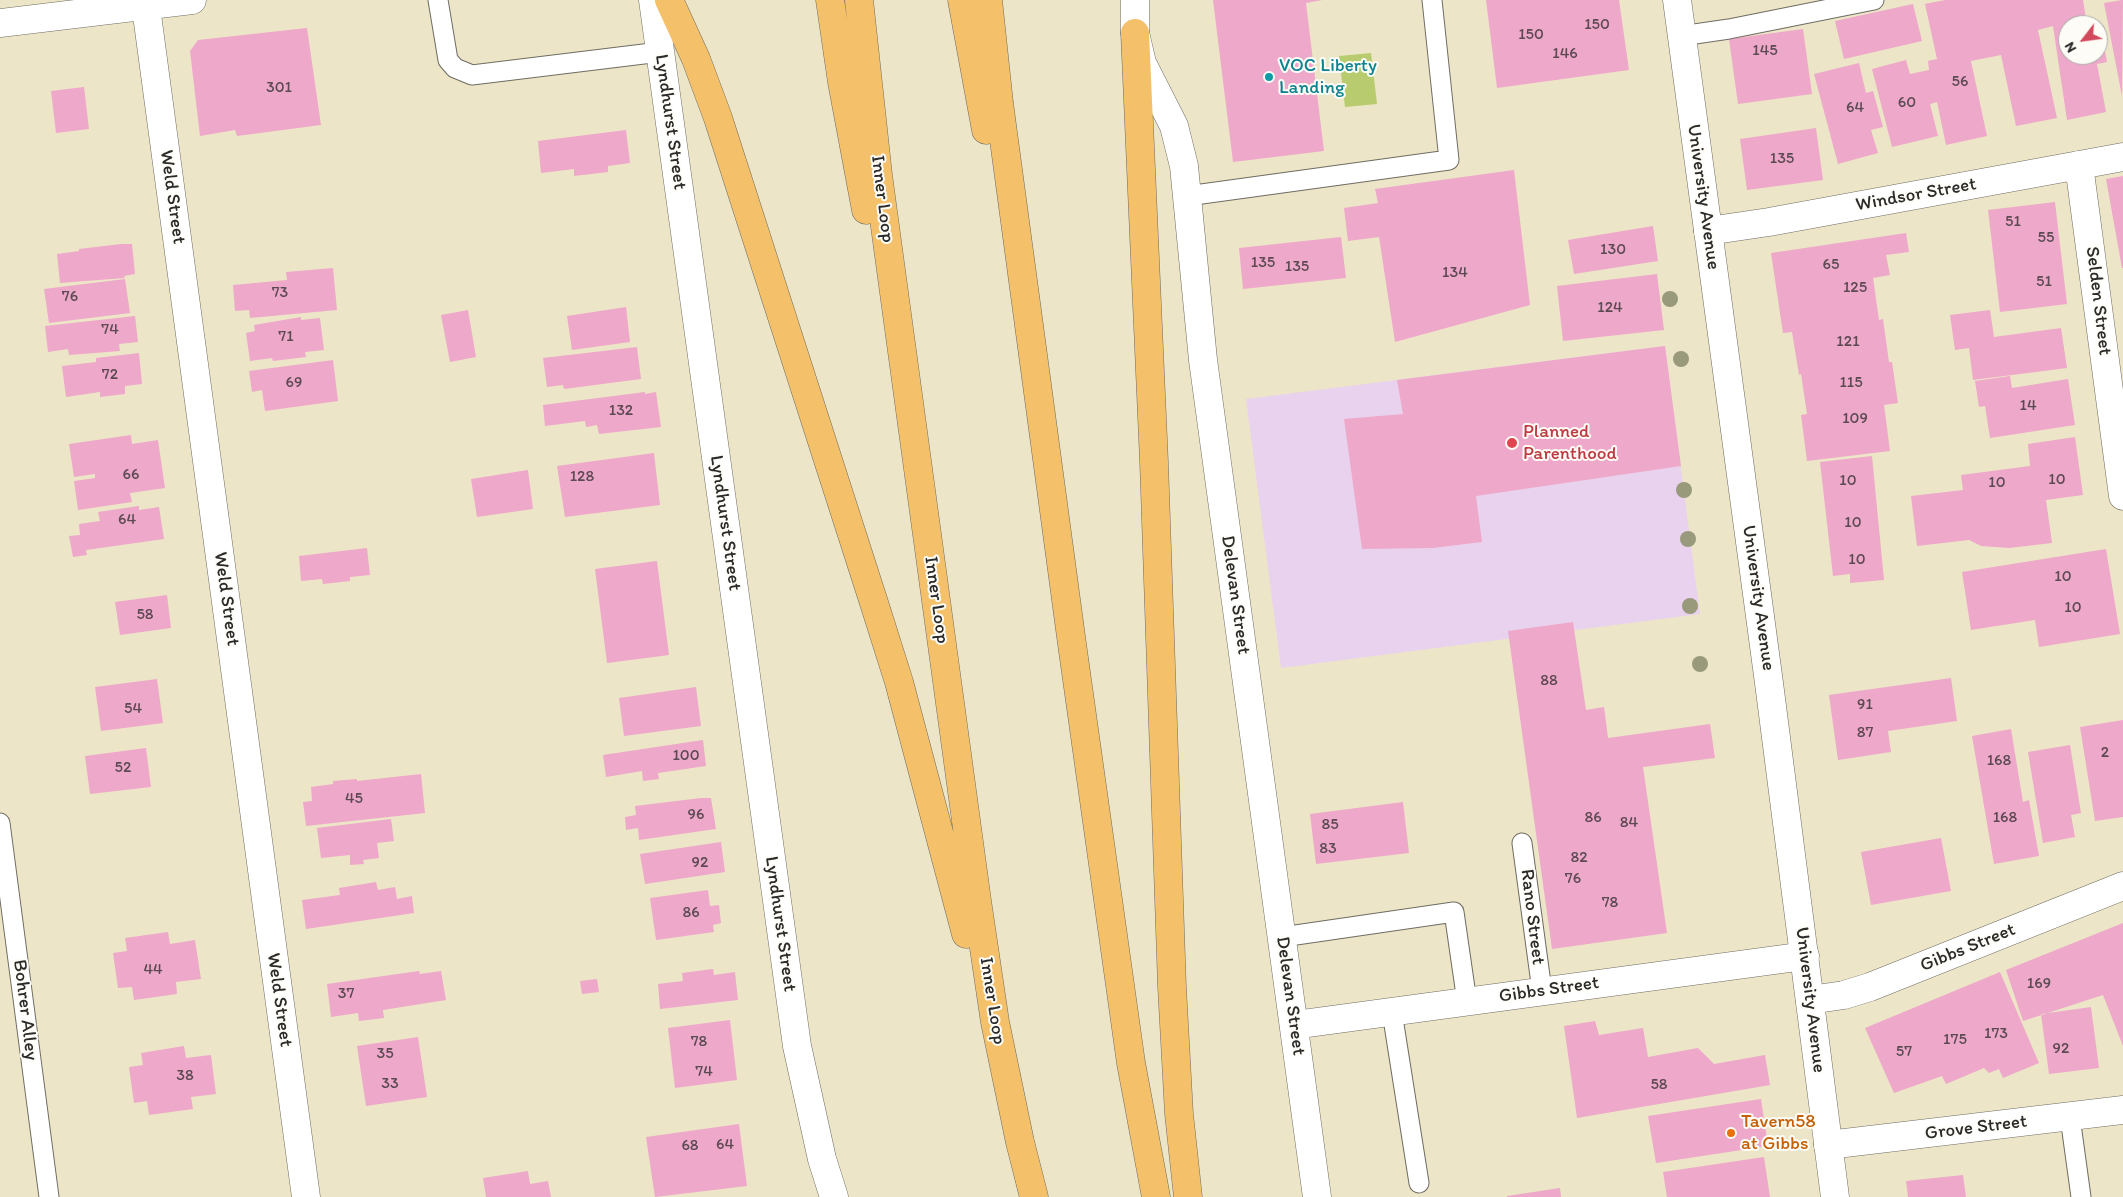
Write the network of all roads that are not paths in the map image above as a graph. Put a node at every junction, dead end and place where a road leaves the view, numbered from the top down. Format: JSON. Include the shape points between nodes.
{"nodes":[{"id":1,"x":192,"y":0,"type":"edge"},
{"id":2,"x":438,"y":0,"type":"edge"},
{"id":3,"x":653,"y":0,"type":"edge"},
{"id":4,"x":669,"y":0,"type":"edge"},
{"id":5,"x":830,"y":0,"type":"edge"},
{"id":6,"x":859,"y":0,"type":"edge"},
{"id":7,"x":962,"y":0,"type":"edge"},
{"id":8,"x":988,"y":0,"type":"edge"},
{"id":9,"x":1135,"y":0,"type":"edge"},
{"id":10,"x":1432,"y":0,"type":"edge"},
{"id":11,"x":1677,"y":0,"type":"edge"},
{"id":12,"x":1874,"y":0,"type":"edge"},
{"id":13,"x":146,"y":3,"type":"edge"},
{"id":14,"x":0,"y":23,"type":"edge"},
{"id":15,"x":1135,"y":33,"type":"junction"},
{"id":16,"x":1681,"y":36,"type":"junction"},
{"id":17,"x":660,"y":52,"type":"junction"},
{"id":18,"x":2123,"y":157,"type":"edge"},
{"id":19,"x":2079,"y":165,"type":"junction"},
{"id":20,"x":1187,"y":196,"type":"junction"},
{"id":21,"x":1708,"y":231,"type":"junction"},
{"id":22,"x":1032,"y":354,"type":"junction"},
{"id":23,"x":2123,"y":496,"type":"edge"},
{"id":24,"x":928,"y":538,"type":"junction"},
{"id":25,"x":0,"y":823,"type":"edge"},
{"id":26,"x":1522,"y":843,"type":"dead end"},
{"id":27,"x":2123,"y":886,"type":"edge"},
{"id":28,"x":1282,"y":936,"type":"junction"},
{"id":29,"x":1805,"y":956,"type":"junction"},
{"id":30,"x":1542,"y":991,"type":"junction"},
{"id":31,"x":1810,"y":1000,"type":"junction"},
{"id":32,"x":1467,"y":1002,"type":"junction"},
{"id":33,"x":1392,"y":1012,"type":"junction"},
{"id":34,"x":1294,"y":1025,"type":"junction"},
{"id":35,"x":1007,"y":1084,"type":"junction"},
{"id":36,"x":2123,"y":1110,"type":"edge"},
{"id":37,"x":2070,"y":1117,"type":"junction"},
{"id":38,"x":1828,"y":1145,"type":"junction"},
{"id":39,"x":1420,"y":1183,"type":"dead end"},
{"id":40,"x":49,"y":1197,"type":"edge"},
{"id":41,"x":306,"y":1197,"type":"edge"},
{"id":42,"x":834,"y":1197,"type":"edge"},
{"id":43,"x":1034,"y":1197,"type":"edge"},
{"id":44,"x":1156,"y":1197,"type":"edge"},
{"id":45,"x":1188,"y":1197,"type":"edge"},
{"id":46,"x":1317,"y":1197,"type":"edge"},
{"id":47,"x":1835,"y":1197,"type":"edge"},
{"id":48,"x":2081,"y":1197,"type":"edge"}],
"edges":[{"from":1,"to":13,"type":"street"},
{"from":2,"to":17,"type":"lane","via":[[448,60],[455,68],[472,75]]},
{"from":3,"to":17,"type":"street","name":"Lyndhurst Street"},
{"from":4,"to":35,"type":"highway","via":[[718,118],[899,682]]},
{"from":5,"to":24,"type":"highway","via":[[845,101]]},
{"from":6,"to":24,"type":"highway","name":"Inner Loop","via":[[878,175]]},
{"from":7,"to":22,"type":"highway"},
{"from":8,"to":22,"type":"highway"},
{"from":9,"to":15,"type":"street","name":"Delevan Street"},
{"from":10,"to":20,"type":"lane","via":[[1449,160]]},
{"from":11,"to":16,"type":"street","name":"University Avenue"},
{"from":12,"to":16,"type":"lane"},
{"from":13,"to":14,"type":"street"},
{"from":13,"to":41,"type":"street","name":"Weld Street"},
{"from":15,"to":20,"type":"street","name":"Delevan Street","via":[[1147,76],[1179,140]]},
{"from":15,"to":45,"type":"highway","via":[[1154,462],[1169,932],[1178,1114]]},
{"from":16,"to":21,"type":"street","name":"University Avenue"},
{"from":17,"to":42,"type":"street","name":"Lyndhurst Street","via":[[797,1046],[822,1159]]},
{"from":18,"to":19,"type":"street","name":"Windsor Street"},
{"from":19,"to":21,"type":"street","name":"Windsor Street"},
{"from":19,"to":23,"type":"street","name":"Selden Street"},
{"from":20,"to":28,"type":"street","name":"Delevan Street","via":[[1203,360]]},
{"from":21,"to":29,"type":"street","name":"University Avenue"},
{"from":22,"to":44,"type":"highway","via":[[1131,1063]]},
{"from":24,"to":35,"type":"highway","name":"Inner Loop","via":[[980,927]]},
{"from":25,"to":40,"type":"lane","name":"Bohrer Alley"},
{"from":26,"to":30,"type":"lane","name":"Rano Street"},
{"from":27,"to":31,"type":"street","name":"Gibbs Street","via":[[1870,987]]},
{"from":28,"to":32,"type":"lane","via":[[1454,912]]},
{"from":28,"to":34,"type":"street","name":"Delevan Street"},
{"from":29,"to":30,"type":"street","name":"Gibbs Street"},
{"from":29,"to":31,"type":"street","name":"University Avenue"},
{"from":30,"to":32,"type":"street","name":"Gibbs Street"},
{"from":31,"to":38,"type":"street","name":"University Avenue"},
{"from":32,"to":33,"type":"street","name":"Gibbs Street"},
{"from":33,"to":34,"type":"street","name":"Gibbs Street"},
{"from":33,"to":39,"type":"lane"},
{"from":34,"to":46,"type":"street","name":"Delevan Street"},
{"from":35,"to":43,"type":"highway","name":"Inner Loop"},
{"from":36,"to":37,"type":"street","name":"Grove Street"},
{"from":37,"to":38,"type":"street","name":"Grove Street"},
{"from":37,"to":48,"type":"lane"},
{"from":38,"to":47,"type":"street","name":"University Avenue"}]}
